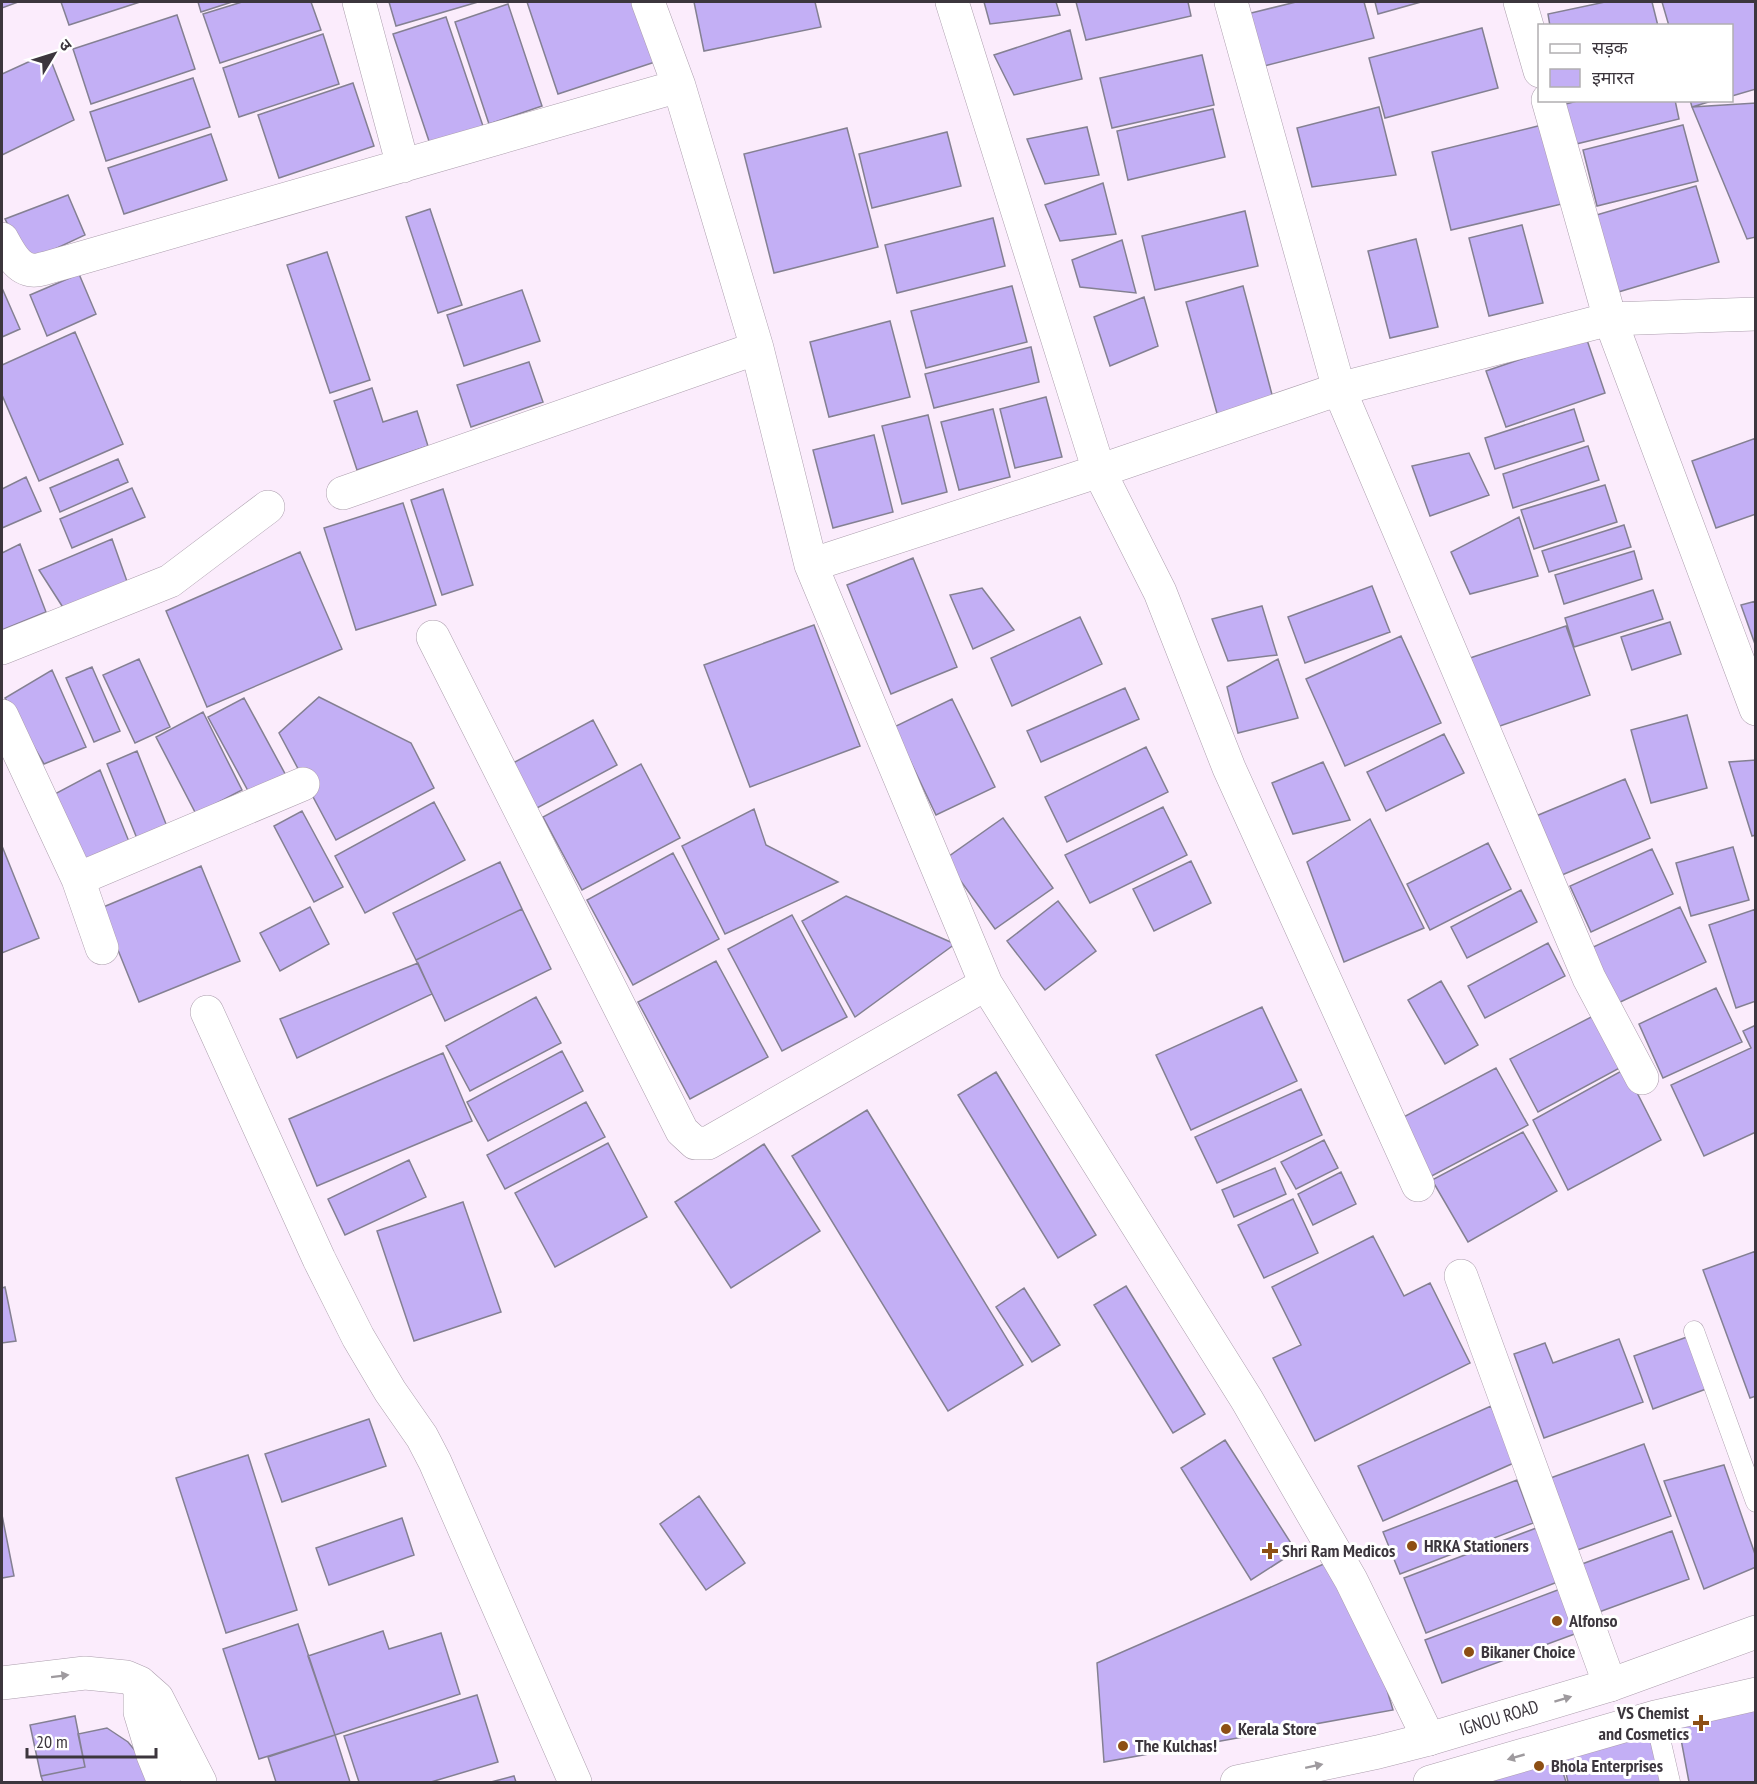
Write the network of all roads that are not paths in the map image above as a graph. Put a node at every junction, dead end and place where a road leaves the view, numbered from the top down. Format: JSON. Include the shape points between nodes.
{"nodes":[{"id":1,"x":359,"y":2,"type":"edge"},
{"id":2,"x":648,"y":2,"type":"edge"},
{"id":3,"x":952,"y":2,"type":"edge"},
{"id":4,"x":1231,"y":2,"type":"edge"},
{"id":5,"x":1520,"y":2,"type":"edge"},
{"id":6,"x":1538,"y":66,"type":"edge"},
{"id":7,"x":679,"y":86,"type":"junction"},
{"id":8,"x":1549,"y":102,"type":"edge"},
{"id":9,"x":403,"y":166,"type":"junction"},
{"id":10,"x":2,"y":239,"type":"edge"},
{"id":11,"x":1755,"y":314,"type":"edge"},
{"id":12,"x":1610,"y":319,"type":"junction"},
{"id":13,"x":757,"y":348,"type":"junction"},
{"id":14,"x":1339,"y":389,"type":"junction"},
{"id":15,"x":1099,"y":471,"type":"junction"},
{"id":16,"x":343,"y":493,"type":"dead end"},
{"id":17,"x":268,"y":507,"type":"dead end"},
{"id":18,"x":811,"y":565,"type":"junction"},
{"id":19,"x":433,"y":637,"type":"dead end"},
{"id":20,"x":2,"y":648,"type":"edge"},
{"id":21,"x":1755,"y":709,"type":"edge"},
{"id":22,"x":2,"y":716,"type":"edge"},
{"id":23,"x":303,"y":784,"type":"dead end"},
{"id":24,"x":78,"y":879,"type":"junction"},
{"id":25,"x":102,"y":948,"type":"dead end"},
{"id":26,"x":986,"y":984,"type":"junction"},
{"id":27,"x":207,"y":1012,"type":"dead end"},
{"id":28,"x":1642,"y":1078,"type":"dead end"},
{"id":29,"x":1418,"y":1185,"type":"dead end"},
{"id":30,"x":1461,"y":1276,"type":"dead end"},
{"id":31,"x":1694,"y":1331,"type":"dead end"},
{"id":32,"x":1755,"y":1503,"type":"edge"},
{"id":33,"x":1755,"y":1632,"type":"edge"},
{"id":34,"x":2,"y":1683,"type":"edge"},
{"id":35,"x":140,"y":1683,"type":"junction"},
{"id":36,"x":1610,"y":1685,"type":"junction"},
{"id":37,"x":1755,"y":1694,"type":"edge"},
{"id":38,"x":1655,"y":1717,"type":"junction"},
{"id":39,"x":1429,"y":1739,"type":"junction"},
{"id":40,"x":164,"y":1782,"type":"edge"},
{"id":41,"x":200,"y":1782,"type":"edge"},
{"id":42,"x":575,"y":1782,"type":"edge"},
{"id":43,"x":1237,"y":1782,"type":"edge"},
{"id":44,"x":1430,"y":1782,"type":"edge"},
{"id":45,"x":1670,"y":1782,"type":"edge"}],
"edges":[{"from":1,"to":9,"type":"street"},
{"from":2,"to":7,"type":"street"},
{"from":3,"to":15,"type":"street"},
{"from":4,"to":14,"type":"street"},
{"from":5,"to":6,"type":"street"},
{"from":7,"to":9,"type":"street"},
{"from":7,"to":13,"type":"street"},
{"from":8,"to":12,"type":"street"},
{"from":9,"to":10,"type":"street","via":[[46,268],[31,270],[21,265]]},
{"from":11,"to":12,"type":"street"},
{"from":12,"to":14,"type":"street"},
{"from":12,"to":21,"type":"street"},
{"from":13,"to":16,"type":"street"},
{"from":13,"to":18,"type":"street"},
{"from":14,"to":15,"type":"street"},
{"from":14,"to":28,"type":"street","via":[[1589,978]]},
{"from":15,"to":18,"type":"street"},
{"from":15,"to":29,"type":"street","via":[[1160,592],[1229,768]]},
{"from":17,"to":20,"type":"street","via":[[170,581]]},
{"from":18,"to":26,"type":"street"},
{"from":19,"to":26,"type":"street","via":[[682,1131],[695,1143],[708,1143]]},
{"from":22,"to":24,"type":"street"},
{"from":23,"to":24,"type":"street"},
{"from":24,"to":25,"type":"street"},
{"from":26,"to":39,"type":"street","via":[[1247,1400],[1351,1580]]},
{"from":27,"to":42,"type":"street","via":[[358,1338],[435,1462]]},
{"from":30,"to":36,"type":"street"},
{"from":31,"to":32,"type":"lane"},
{"from":33,"to":36,"type":"street","name":"IGNOU ROAD"},
{"from":34,"to":35,"type":"street","one_way":true,"via":[[86,1673],[126,1677]]},
{"from":35,"to":40,"type":"street","via":[[140,1712]]},
{"from":35,"to":41,"type":"street","via":[[157,1698]]},
{"from":39,"to":36,"type":"street","name":"IGNOU ROAD","one_way":true},
{"from":37,"to":38,"type":"street"},
{"from":38,"to":44,"type":"street","one_way":true},
{"from":38,"to":45,"type":"lane"},
{"from":43,"to":39,"type":"street","name":"IGNOU ROAD","one_way":true}]}
